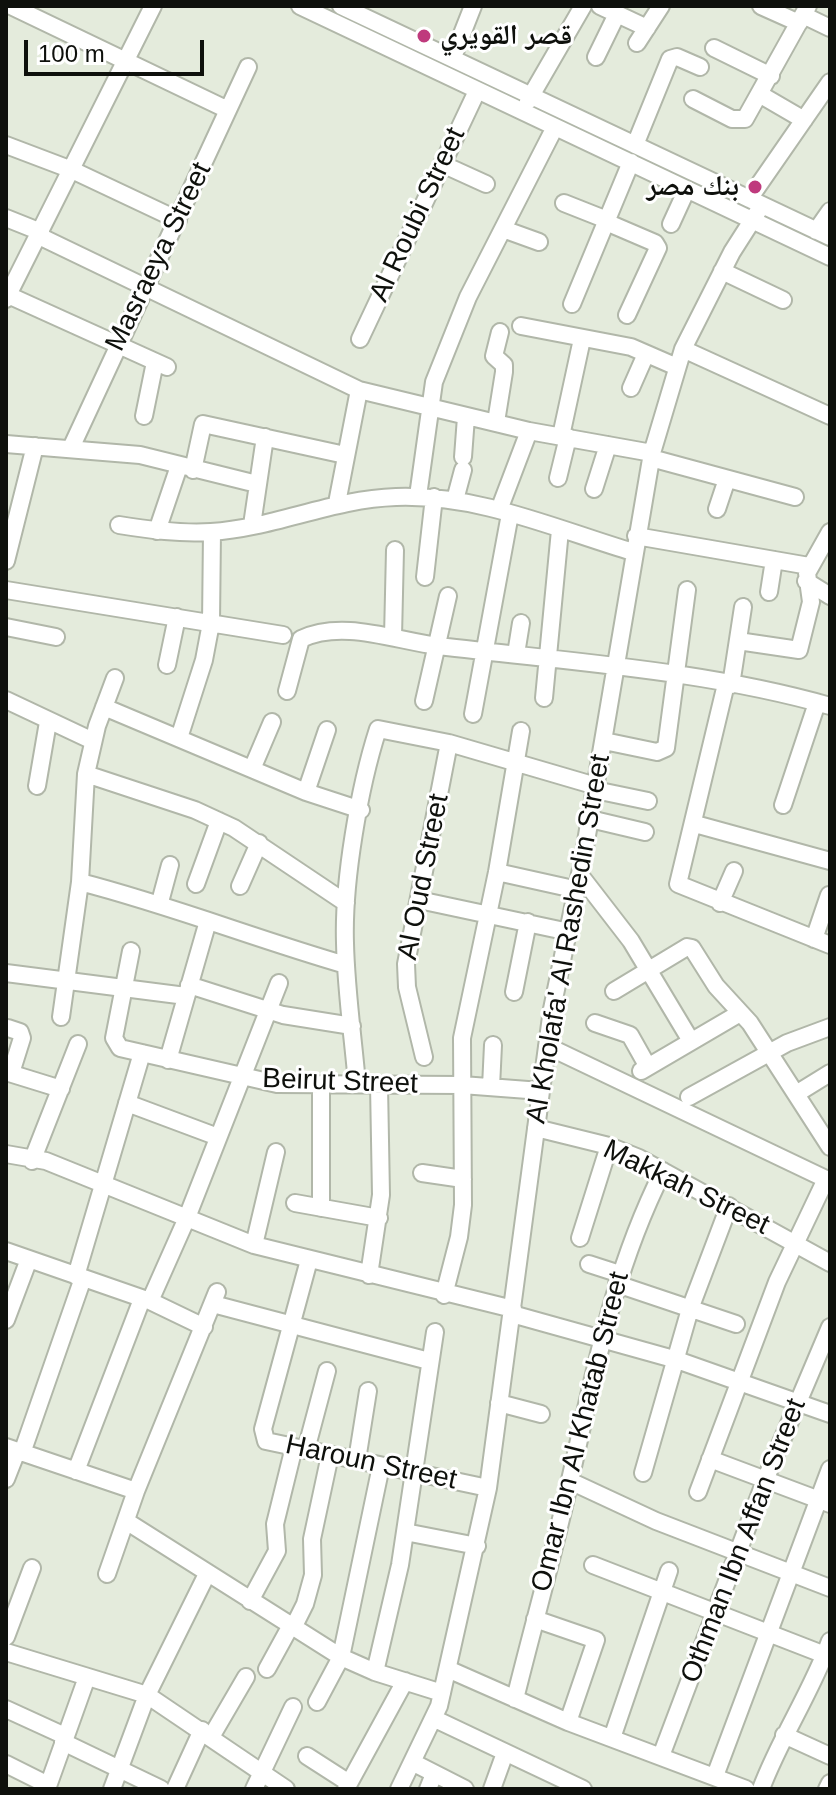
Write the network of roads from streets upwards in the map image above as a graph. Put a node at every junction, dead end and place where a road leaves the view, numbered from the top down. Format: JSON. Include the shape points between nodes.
{"nodes":[{"id":1,"x":11,"y":6,"type":"edge"},
{"id":2,"x":153,"y":6,"type":"edge"},
{"id":3,"x":300,"y":6,"type":"edge"},
{"id":4,"x":341,"y":6,"type":"edge"},
{"id":5,"x":473,"y":6,"type":"edge"},
{"id":6,"x":583,"y":6,"type":"edge"},
{"id":7,"x":600,"y":6,"type":"edge"},
{"id":8,"x":661,"y":6,"type":"edge"},
{"id":9,"x":761,"y":6,"type":"edge"},
{"id":10,"x":617,"y":14,"type":"junction"},
{"id":11,"x":803,"y":15,"type":"edge"},
{"id":12,"x":830,"y":28,"type":"edge"},
{"id":13,"x":714,"y":48,"type":"dead end"},
{"id":14,"x":453,"y":57,"type":"junction"},
{"id":15,"x":596,"y":57,"type":"dead end"},
{"id":16,"x":127,"y":61,"type":"junction"},
{"id":17,"x":248,"y":67,"type":"dead end"},
{"id":18,"x":700,"y":67,"type":"dead end"},
{"id":19,"x":771,"y":76,"type":"junction"},
{"id":20,"x":830,"y":82,"type":"edge"},
{"id":21,"x":477,"y":91,"type":"junction"},
{"id":22,"x":531,"y":95,"type":"junction"},
{"id":23,"x":761,"y":95,"type":"junction"},
{"id":24,"x":693,"y":99,"type":"dead end"},
{"id":25,"x":228,"y":110,"type":"junction"},
{"id":26,"x":523,"y":111,"type":"junction"},
{"id":27,"x":804,"y":120,"type":"junction"},
{"id":28,"x":555,"y":127,"type":"junction"},
{"id":29,"x":6,"y":145,"type":"edge"},
{"id":30,"x":635,"y":145,"type":"junction"},
{"id":31,"x":631,"y":162,"type":"junction"},
{"id":32,"x":442,"y":164,"type":"junction"},
{"id":33,"x":72,"y":170,"type":"junction"},
{"id":34,"x":486,"y":184,"type":"dead end"},
{"id":35,"x":687,"y":189,"type":"junction"},
{"id":36,"x":755,"y":202,"type":"junction"},
{"id":37,"x":564,"y":203,"type":"dead end"},
{"id":38,"x":830,"y":211,"type":"edge"},
{"id":39,"x":6,"y":218,"type":"edge"},
{"id":40,"x":178,"y":220,"type":"junction"},
{"id":41,"x":752,"y":220,"type":"junction"},
{"id":42,"x":607,"y":221,"type":"junction"},
{"id":43,"x":671,"y":224,"type":"dead end"},
{"id":44,"x":503,"y":229,"type":"junction"},
{"id":45,"x":40,"y":234,"type":"junction"},
{"id":46,"x":823,"y":234,"type":"edge"},
{"id":47,"x":539,"y":242,"type":"dead end"},
{"id":48,"x":830,"y":257,"type":"edge"},
{"id":49,"x":722,"y":271,"type":"junction"},
{"id":50,"x":146,"y":288,"type":"junction"},
{"id":51,"x":7,"y":297,"type":"edge"},
{"id":52,"x":783,"y":300,"type":"dead end"},
{"id":53,"x":572,"y":304,"type":"dead end"},
{"id":54,"x":627,"y":315,"type":"dead end"},
{"id":55,"x":521,"y":326,"type":"dead end"},
{"id":56,"x":500,"y":332,"type":"dead end"},
{"id":57,"x":360,"y":339,"type":"dead end"},
{"id":58,"x":582,"y":339,"type":"junction"},
{"id":59,"x":117,"y":344,"type":"junction"},
{"id":60,"x":683,"y":349,"type":"junction"},
{"id":61,"x":646,"y":354,"type":"junction"},
{"id":62,"x":677,"y":367,"type":"junction"},
{"id":63,"x":631,"y":388,"type":"dead end"},
{"id":64,"x":359,"y":390,"type":"junction"},
{"id":65,"x":428,"y":409,"type":"junction"},
{"id":66,"x":144,"y":416,"type":"dead end"},
{"id":67,"x":830,"y":416,"type":"edge"},
{"id":68,"x":466,"y":417,"type":"junction"},
{"id":69,"x":496,"y":422,"type":"junction"},
{"id":70,"x":529,"y":431,"type":"junction"},
{"id":71,"x":565,"y":436,"type":"junction"},
{"id":72,"x":265,"y":437,"type":"junction"},
{"id":73,"x":6,"y":444,"type":"edge"},
{"id":74,"x":608,"y":445,"type":"junction"},
{"id":75,"x":35,"y":446,"type":"junction"},
{"id":76,"x":71,"y":448,"type":"junction"},
{"id":77,"x":345,"y":455,"type":"junction"},
{"id":78,"x":651,"y":455,"type":"junction"},
{"id":79,"x":186,"y":468,"type":"junction"},
{"id":80,"x":558,"y":478,"type":"dead end"},
{"id":81,"x":727,"y":479,"type":"junction"},
{"id":82,"x":257,"y":484,"type":"junction"},
{"id":83,"x":594,"y":489,"type":"dead end"},
{"id":84,"x":426,"y":496,"type":"junction"},
{"id":85,"x":795,"y":497,"type":"dead end"},
{"id":86,"x":455,"y":500,"type":"junction"},
{"id":87,"x":337,"y":503,"type":"junction"},
{"id":88,"x":717,"y":509,"type":"dead end"},
{"id":89,"x":504,"y":512,"type":"junction"},
{"id":90,"x":119,"y":525,"type":"dead end"},
{"id":91,"x":252,"y":525,"type":"junction"},
{"id":92,"x":560,"y":530,"type":"junction"},
{"id":93,"x":157,"y":531,"type":"junction"},
{"id":94,"x":212,"y":532,"type":"junction"},
{"id":95,"x":830,"y":532,"type":"edge"},
{"id":96,"x":634,"y":544,"type":"junction"},
{"id":97,"x":395,"y":550,"type":"dead end"},
{"id":98,"x":774,"y":560,"type":"junction"},
{"id":99,"x":6,"y":561,"type":"edge"},
{"id":100,"x":808,"y":574,"type":"junction"},
{"id":101,"x":425,"y":577,"type":"dead end"},
{"id":102,"x":6,"y":590,"type":"edge"},
{"id":103,"x":687,"y":590,"type":"dead end"},
{"id":104,"x":769,"y":592,"type":"dead end"},
{"id":105,"x":448,"y":596,"type":"dead end"},
{"id":106,"x":830,"y":596,"type":"edge"},
{"id":107,"x":743,"y":607,"type":"dead end"},
{"id":108,"x":177,"y":617,"type":"junction"},
{"id":109,"x":211,"y":623,"type":"junction"},
{"id":110,"x":521,"y":623,"type":"dead end"},
{"id":111,"x":6,"y":627,"type":"edge"},
{"id":112,"x":283,"y":635,"type":"dead end"},
{"id":113,"x":56,"y":637,"type":"dead end"},
{"id":114,"x":393,"y":637,"type":"junction"},
{"id":115,"x":738,"y":641,"type":"junction"},
{"id":116,"x":436,"y":646,"type":"junction"},
{"id":117,"x":484,"y":650,"type":"junction"},
{"id":118,"x":516,"y":654,"type":"junction"},
{"id":119,"x":548,"y":658,"type":"junction"},
{"id":120,"x":167,"y":665,"type":"dead end"},
{"id":121,"x":616,"y":667,"type":"junction"},
{"id":122,"x":676,"y":676,"type":"junction"},
{"id":123,"x":115,"y":678,"type":"dead end"},
{"id":124,"x":728,"y":684,"type":"junction"},
{"id":125,"x":287,"y":691,"type":"dead end"},
{"id":126,"x":544,"y":698,"type":"dead end"},
{"id":127,"x":6,"y":700,"type":"edge"},
{"id":128,"x":424,"y":701,"type":"dead end"},
{"id":129,"x":824,"y":705,"type":"edge"},
{"id":130,"x":104,"y":707,"type":"junction"},
{"id":131,"x":473,"y":714,"type":"dead end"},
{"id":132,"x":48,"y":722,"type":"junction"},
{"id":133,"x":272,"y":722,"type":"dead end"},
{"id":134,"x":327,"y":730,"type":"dead end"},
{"id":135,"x":521,"y":731,"type":"dead end"},
{"id":136,"x":179,"y":738,"type":"junction"},
{"id":137,"x":93,"y":741,"type":"junction"},
{"id":138,"x":604,"y":741,"type":"junction"},
{"id":139,"x":449,"y":743,"type":"junction"},
{"id":140,"x":516,"y":761,"type":"junction"},
{"id":141,"x":252,"y":769,"type":"junction"},
{"id":142,"x":86,"y":774,"type":"junction"},
{"id":143,"x":37,"y":786,"type":"dead end"},
{"id":144,"x":596,"y":788,"type":"junction"},
{"id":145,"x":306,"y":792,"type":"junction"},
{"id":146,"x":648,"y":801,"type":"dead end"},
{"id":147,"x":783,"y":805,"type":"dead end"},
{"id":148,"x":361,"y":810,"type":"junction"},
{"id":149,"x":590,"y":819,"type":"junction"},
{"id":150,"x":219,"y":821,"type":"junction"},
{"id":151,"x":695,"y":824,"type":"junction"},
{"id":152,"x":645,"y":832,"type":"dead end"},
{"id":153,"x":259,"y":843,"type":"junction"},
{"id":154,"x":830,"y":861,"type":"edge"},
{"id":155,"x":170,"y":865,"type":"dead end"},
{"id":156,"x":734,"y":871,"type":"dead end"},
{"id":157,"x":497,"y":872,"type":"junction"},
{"id":158,"x":80,"y":882,"type":"junction"},
{"id":159,"x":579,"y":882,"type":"junction"},
{"id":160,"x":196,"y":884,"type":"dead end"},
{"id":161,"x":240,"y":886,"type":"dead end"},
{"id":162,"x":829,"y":895,"type":"edge"},
{"id":163,"x":419,"y":900,"type":"junction"},
{"id":164,"x":160,"y":902,"type":"junction"},
{"id":165,"x":346,"y":903,"type":"junction"},
{"id":166,"x":720,"y":903,"type":"junction"},
{"id":167,"x":488,"y":914,"type":"junction"},
{"id":168,"x":208,"y":921,"type":"junction"},
{"id":169,"x":528,"y":922,"type":"junction"},
{"id":170,"x":569,"y":932,"type":"junction"},
{"id":171,"x":822,"y":942,"type":"edge"},
{"id":172,"x":131,"y":951,"type":"dead end"},
{"id":173,"x":346,"y":965,"type":"junction"},
{"id":174,"x":649,"y":970,"type":"junction"},
{"id":175,"x":6,"y":973,"type":"edge"},
{"id":176,"x":66,"y":980,"type":"junction"},
{"id":177,"x":279,"y":983,"type":"dead end"},
{"id":178,"x":124,"y":988,"type":"junction"},
{"id":179,"x":188,"y":991,"type":"junction"},
{"id":180,"x":614,"y":991,"type":"dead end"},
{"id":181,"x":514,"y":992,"type":"dead end"},
{"id":182,"x":268,"y":1009,"type":"junction"},
{"id":183,"x":740,"y":1013,"type":"junction"},
{"id":184,"x":61,"y":1017,"type":"dead end"},
{"id":185,"x":595,"y":1023,"type":"dead end"},
{"id":186,"x":352,"y":1026,"type":"junction"},
{"id":187,"x":830,"y":1027,"type":"edge"},
{"id":188,"x":8,"y":1028,"type":"dead end"},
{"id":189,"x":691,"y":1041,"type":"junction"},
{"id":190,"x":78,"y":1044,"type":"dead end"},
{"id":191,"x":493,"y":1045,"type":"dead end"},
{"id":192,"x":547,"y":1046,"type":"junction"},
{"id":193,"x":770,"y":1052,"type":"junction"},
{"id":194,"x":142,"y":1053,"type":"junction"},
{"id":195,"x":424,"y":1057,"type":"dead end"},
{"id":196,"x":168,"y":1060,"type":"junction"},
{"id":197,"x":9,"y":1072,"type":"edge"},
{"id":198,"x":830,"y":1073,"type":"edge"},
{"id":199,"x":240,"y":1077,"type":"junction"},
{"id":200,"x":357,"y":1084,"type":"junction"},
{"id":201,"x":321,"y":1085,"type":"junction"},
{"id":202,"x":379,"y":1085,"type":"junction"},
{"id":203,"x":462,"y":1085,"type":"junction"},
{"id":204,"x":491,"y":1087,"type":"junction"},
{"id":205,"x":61,"y":1089,"type":"junction"},
{"id":206,"x":541,"y":1091,"type":"junction"},
{"id":207,"x":796,"y":1094,"type":"junction"},
{"id":208,"x":689,"y":1097,"type":"dead end"},
{"id":209,"x":127,"y":1103,"type":"junction"},
{"id":210,"x":825,"y":1126,"type":"edge"},
{"id":211,"x":536,"y":1128,"type":"junction"},
{"id":212,"x":218,"y":1137,"type":"junction"},
{"id":213,"x":609,"y":1146,"type":"junction"},
{"id":214,"x":830,"y":1147,"type":"edge"},
{"id":215,"x":276,"y":1152,"type":"dead end"},
{"id":216,"x":6,"y":1154,"type":"edge"},
{"id":217,"x":32,"y":1161,"type":"junction"},
{"id":218,"x":663,"y":1171,"type":"junction"},
{"id":219,"x":422,"y":1173,"type":"dead end"},
{"id":220,"x":463,"y":1179,"type":"junction"},
{"id":221,"x":828,"y":1180,"type":"edge"},
{"id":222,"x":102,"y":1184,"type":"junction"},
{"id":223,"x":295,"y":1203,"type":"dead end"},
{"id":224,"x":729,"y":1206,"type":"junction"},
{"id":225,"x":321,"y":1208,"type":"junction"},
{"id":226,"x":379,"y":1218,"type":"junction"},
{"id":227,"x":186,"y":1220,"type":"junction"},
{"id":228,"x":580,"y":1238,"type":"dead end"},
{"id":229,"x":796,"y":1244,"type":"junction"},
{"id":230,"x":254,"y":1245,"type":"junction"},
{"id":231,"x":6,"y":1251,"type":"edge"},
{"id":232,"x":29,"y":1259,"type":"junction"},
{"id":233,"x":309,"y":1260,"type":"junction"},
{"id":234,"x":830,"y":1263,"type":"edge"},
{"id":235,"x":589,"y":1264,"type":"dead end"},
{"id":236,"x":369,"y":1275,"type":"junction"},
{"id":237,"x":80,"y":1277,"type":"junction"},
{"id":238,"x":618,"y":1279,"type":"junction"},
{"id":239,"x":444,"y":1295,"type":"junction"},
{"id":240,"x":146,"y":1300,"type":"junction"},
{"id":241,"x":690,"y":1309,"type":"junction"},
{"id":242,"x":513,"y":1312,"type":"junction"},
{"id":243,"x":6,"y":1320,"type":"edge"},
{"id":244,"x":292,"y":1324,"type":"junction"},
{"id":245,"x":736,"y":1324,"type":"dead end"},
{"id":246,"x":204,"y":1327,"type":"junction"},
{"id":247,"x":830,"y":1327,"type":"edge"},
{"id":248,"x":435,"y":1332,"type":"dead end"},
{"id":249,"x":600,"y":1337,"type":"junction"},
{"id":250,"x":677,"y":1360,"type":"junction"},
{"id":251,"x":429,"y":1361,"type":"junction"},
{"id":252,"x":327,"y":1371,"type":"dead end"},
{"id":253,"x":738,"y":1381,"type":"junction"},
{"id":254,"x":368,"y":1391,"type":"dead end"},
{"id":255,"x":797,"y":1401,"type":"junction"},
{"id":256,"x":499,"y":1403,"type":"junction"},
{"id":257,"x":541,"y":1414,"type":"dead end"},
{"id":258,"x":830,"y":1414,"type":"edge"},
{"id":259,"x":300,"y":1448,"type":"junction"},
{"id":260,"x":15,"y":1450,"type":"edge"},
{"id":261,"x":330,"y":1455,"type":"junction"},
{"id":262,"x":710,"y":1459,"type":"junction"},
{"id":263,"x":357,"y":1460,"type":"junction"},
{"id":264,"x":381,"y":1466,"type":"junction"},
{"id":265,"x":830,"y":1469,"type":"edge"},
{"id":266,"x":76,"y":1471,"type":"junction"},
{"id":267,"x":414,"y":1472,"type":"junction"},
{"id":268,"x":643,"y":1473,"type":"dead end"},
{"id":269,"x":766,"y":1478,"type":"junction"},
{"id":270,"x":6,"y":1479,"type":"edge"},
{"id":271,"x":570,"y":1481,"type":"junction"},
{"id":272,"x":488,"y":1488,"type":"junction"},
{"id":273,"x":136,"y":1491,"type":"junction"},
{"id":274,"x":698,"y":1492,"type":"dead end"},
{"id":275,"x":824,"y":1502,"type":"edge"},
{"id":276,"x":126,"y":1521,"type":"junction"},
{"id":277,"x":405,"y":1532,"type":"junction"},
{"id":278,"x":477,"y":1546,"type":"junction"},
{"id":279,"x":738,"y":1554,"type":"junction"},
{"id":280,"x":593,"y":1565,"type":"dead end"},
{"id":281,"x":32,"y":1568,"type":"dead end"},
{"id":282,"x":669,"y":1571,"type":"dead end"},
{"id":283,"x":107,"y":1574,"type":"dead end"},
{"id":284,"x":207,"y":1574,"type":"junction"},
{"id":285,"x":792,"y":1574,"type":"junction"},
{"id":286,"x":830,"y":1588,"type":"edge"},
{"id":287,"x":662,"y":1593,"type":"junction"},
{"id":288,"x":13,"y":1596,"type":"edge"},
{"id":289,"x":250,"y":1601,"type":"junction"},
{"id":290,"x":718,"y":1612,"type":"junction"},
{"id":291,"x":535,"y":1619,"type":"junction"},
{"id":292,"x":291,"y":1628,"type":"junction"},
{"id":293,"x":769,"y":1634,"type":"junction"},
{"id":294,"x":6,"y":1637,"type":"edge"},
{"id":295,"x":828,"y":1648,"type":"edge"},
{"id":296,"x":6,"y":1652,"type":"edge"},
{"id":297,"x":341,"y":1657,"type":"junction"},
{"id":298,"x":267,"y":1669,"type":"dead end"},
{"id":299,"x":450,"y":1670,"type":"junction"},
{"id":300,"x":375,"y":1672,"type":"junction"},
{"id":301,"x":824,"y":1676,"type":"edge"},
{"id":302,"x":87,"y":1677,"type":"junction"},
{"id":303,"x":246,"y":1677,"type":"dead end"},
{"id":304,"x":405,"y":1681,"type":"junction"},
{"id":305,"x":442,"y":1693,"type":"junction"},
{"id":306,"x":147,"y":1695,"type":"junction"},
{"id":307,"x":515,"y":1699,"type":"junction"},
{"id":308,"x":317,"y":1702,"type":"dead end"},
{"id":309,"x":293,"y":1707,"type":"dead end"},
{"id":310,"x":6,"y":1709,"type":"edge"},
{"id":311,"x":435,"y":1719,"type":"junction"},
{"id":312,"x":568,"y":1722,"type":"junction"},
{"id":313,"x":206,"y":1734,"type":"junction"},
{"id":314,"x":784,"y":1735,"type":"junction"},
{"id":315,"x":612,"y":1738,"type":"junction"},
{"id":316,"x":64,"y":1739,"type":"junction"},
{"id":317,"x":505,"y":1753,"type":"junction"},
{"id":318,"x":307,"y":1756,"type":"dead end"},
{"id":319,"x":661,"y":1756,"type":"junction"},
{"id":320,"x":830,"y":1756,"type":"edge"},
{"id":321,"x":412,"y":1762,"type":"junction"},
{"id":322,"x":6,"y":1764,"type":"edge"},
{"id":323,"x":117,"y":1768,"type":"junction"},
{"id":324,"x":261,"y":1773,"type":"junction"},
{"id":325,"x":709,"y":1774,"type":"junction"},
{"id":326,"x":431,"y":1781,"type":"edge"},
{"id":327,"x":830,"y":1783,"type":"edge"},
{"id":328,"x":348,"y":1786,"type":"edge"},
{"id":329,"x":48,"y":1787,"type":"edge"},
{"id":330,"x":579,"y":1788,"type":"edge"},
{"id":331,"x":112,"y":1789,"type":"edge"},
{"id":332,"x":161,"y":1789,"type":"edge"},
{"id":333,"x":175,"y":1789,"type":"edge"},
{"id":334,"x":254,"y":1789,"type":"edge"},
{"id":335,"x":286,"y":1789,"type":"edge"},
{"id":336,"x":399,"y":1789,"type":"edge"},
{"id":337,"x":465,"y":1789,"type":"edge"},
{"id":338,"x":492,"y":1789,"type":"edge"},
{"id":339,"x":696,"y":1789,"type":"edge"},
{"id":340,"x":746,"y":1789,"type":"edge"},
{"id":341,"x":761,"y":1789,"type":"edge"},
{"id":342,"x":827,"y":1789,"type":"edge"}],
"edges":[{"from":1,"to":16,"type":"street"},
{"from":2,"to":16,"type":"street"},
{"from":3,"to":21,"type":"street"},
{"from":4,"to":14,"type":"street"},
{"from":5,"to":14,"type":"street"},
{"from":6,"to":22,"type":"street"},
{"from":7,"to":10,"type":"street"},
{"from":8,"to":10,"type":"street","via":[[642,35]]},
{"from":9,"to":11,"type":"street"},
{"from":10,"to":15,"type":"street"},
{"from":11,"to":12,"type":"street"},
{"from":11,"to":19,"type":"street"},
{"from":13,"to":19,"type":"street"},
{"from":14,"to":22,"type":"street"},
{"from":16,"to":25,"type":"street"},
{"from":16,"to":33,"type":"street"},
{"from":17,"to":25,"type":"street","name":"Masraeya Street"},
{"from":18,"to":30,"type":"street","via":[[670,59]]},
{"from":19,"to":23,"type":"street"},
{"from":20,"to":27,"type":"street","name":"Al Kholafa' Al Rashedin Street"},
{"from":21,"to":26,"type":"street"},
{"from":21,"to":32,"type":"street","name":"Al Roubi Street"},
{"from":22,"to":26,"type":"street"},
{"from":22,"to":30,"type":"street"},
{"from":23,"to":24,"type":"street","via":[[751,115],[739,121]]},
{"from":23,"to":27,"type":"street"},
{"from":25,"to":40,"type":"street","name":"Masraeya Street"},
{"from":26,"to":28,"type":"street"},
{"from":27,"to":36,"type":"street","name":"Al Kholafa' Al Rashedin Street"},
{"from":28,"to":31,"type":"street"},
{"from":28,"to":44,"type":"street"},
{"from":29,"to":33,"type":"street"},
{"from":30,"to":36,"type":"street"},
{"from":31,"to":35,"type":"street"},
{"from":31,"to":42,"type":"street"},
{"from":32,"to":34,"type":"street"},
{"from":32,"to":57,"type":"street","name":"Al Roubi Street"},
{"from":33,"to":40,"type":"street"},
{"from":33,"to":45,"type":"street"},
{"from":35,"to":41,"type":"street"},
{"from":35,"to":43,"type":"street"},
{"from":36,"to":41,"type":"street","name":"Al Kholafa' Al Rashedin Street"},
{"from":36,"to":46,"type":"street"},
{"from":37,"to":42,"type":"street"},
{"from":38,"to":46,"type":"street"},
{"from":39,"to":45,"type":"street"},
{"from":40,"to":50,"type":"street","name":"Masraeya Street"},
{"from":41,"to":48,"type":"street"},
{"from":41,"to":49,"type":"street","name":"Al Kholafa' Al Rashedin Street"},
{"from":42,"to":53,"type":"street"},
{"from":42,"to":54,"type":"street","via":[[658,248]]},
{"from":44,"to":47,"type":"street"},
{"from":44,"to":65,"type":"street","via":[[468,297]]},
{"from":45,"to":50,"type":"street"},
{"from":45,"to":51,"type":"street"},
{"from":49,"to":52,"type":"street"},
{"from":49,"to":60,"type":"street","name":"Al Kholafa' Al Rashedin Street"},
{"from":50,"to":59,"type":"street","name":"Masraeya Street"},
{"from":50,"to":64,"type":"street"},
{"from":51,"to":59,"type":"street"},
{"from":55,"to":58,"type":"street"},
{"from":56,"to":69,"type":"street","via":[[494,356],[504,372]]},
{"from":58,"to":61,"type":"street"},
{"from":58,"to":71,"type":"street"},
{"from":59,"to":66,"type":"street","via":[[161,364]]},
{"from":59,"to":76,"type":"street","name":"Masraeya Street"},
{"from":60,"to":62,"type":"street","name":"Al Kholafa' Al Rashedin Street"},
{"from":60,"to":67,"type":"street"},
{"from":61,"to":62,"type":"street"},
{"from":61,"to":63,"type":"street"},
{"from":62,"to":78,"type":"street","name":"Al Kholafa' Al Rashedin Street"},
{"from":64,"to":65,"type":"street"},
{"from":64,"to":77,"type":"street"},
{"from":65,"to":68,"type":"street"},
{"from":65,"to":84,"type":"street"},
{"from":68,"to":69,"type":"street"},
{"from":68,"to":86,"type":"street"},
{"from":69,"to":70,"type":"street"},
{"from":70,"to":71,"type":"street"},
{"from":70,"to":89,"type":"street"},
{"from":71,"to":74,"type":"street"},
{"from":71,"to":80,"type":"street"},
{"from":72,"to":77,"type":"street"},
{"from":72,"to":79,"type":"street","via":[[203,424]]},
{"from":72,"to":82,"type":"street"},
{"from":73,"to":75,"type":"street"},
{"from":74,"to":78,"type":"street"},
{"from":74,"to":83,"type":"street"},
{"from":75,"to":76,"type":"street"},
{"from":75,"to":99,"type":"street"},
{"from":76,"to":79,"type":"street","via":[[140,455]]},
{"from":77,"to":87,"type":"street"},
{"from":78,"to":81,"type":"street"},
{"from":78,"to":96,"type":"street","name":"Al Kholafa' Al Rashedin Street"},
{"from":79,"to":82,"type":"street"},
{"from":79,"to":93,"type":"street"},
{"from":81,"to":85,"type":"street"},
{"from":81,"to":88,"type":"street"},
{"from":82,"to":91,"type":"street"},
{"from":84,"to":86,"type":"street"},
{"from":84,"to":87,"type":"street"},
{"from":84,"to":101,"type":"street"},
{"from":86,"to":89,"type":"street"},
{"from":87,"to":91,"type":"street"},
{"from":89,"to":92,"type":"street"},
{"from":89,"to":117,"type":"street"},
{"from":90,"to":93,"type":"street"},
{"from":91,"to":94,"type":"street"},
{"from":92,"to":96,"type":"street"},
{"from":92,"to":119,"type":"street"},
{"from":93,"to":94,"type":"street"},
{"from":94,"to":109,"type":"street"},
{"from":95,"to":100,"type":"street"},
{"from":96,"to":98,"type":"street"},
{"from":96,"to":121,"type":"street","name":"Al Kholafa' Al Rashedin Street"},
{"from":97,"to":114,"type":"street"},
{"from":98,"to":100,"type":"street"},
{"from":98,"to":104,"type":"street"},
{"from":100,"to":106,"type":"street"},
{"from":100,"to":115,"type":"street","via":[[811,602],[799,650]]},
{"from":102,"to":108,"type":"street"},
{"from":103,"to":122,"type":"street"},
{"from":105,"to":116,"type":"street"},
{"from":107,"to":115,"type":"street"},
{"from":108,"to":109,"type":"street"},
{"from":108,"to":120,"type":"street"},
{"from":109,"to":112,"type":"street"},
{"from":109,"to":136,"type":"street"},
{"from":110,"to":118,"type":"street"},
{"from":111,"to":113,"type":"street"},
{"from":114,"to":116,"type":"street"},
{"from":114,"to":125,"type":"street","via":[[361,632],[301,639]]},
{"from":115,"to":124,"type":"street"},
{"from":116,"to":117,"type":"street"},
{"from":116,"to":128,"type":"street"},
{"from":117,"to":118,"type":"street"},
{"from":117,"to":131,"type":"street"},
{"from":118,"to":119,"type":"street"},
{"from":119,"to":121,"type":"street"},
{"from":119,"to":126,"type":"street"},
{"from":121,"to":122,"type":"street"},
{"from":121,"to":138,"type":"street","name":"Al Kholafa' Al Rashedin Street"},
{"from":122,"to":124,"type":"street"},
{"from":122,"to":138,"type":"street","via":[[662,751]]},
{"from":123,"to":130,"type":"street"},
{"from":124,"to":129,"type":"street"},
{"from":124,"to":151,"type":"street"},
{"from":127,"to":132,"type":"street"},
{"from":129,"to":147,"type":"street"},
{"from":130,"to":136,"type":"street"},
{"from":130,"to":137,"type":"street"},
{"from":132,"to":137,"type":"street"},
{"from":132,"to":143,"type":"street"},
{"from":133,"to":141,"type":"street"},
{"from":134,"to":145,"type":"street"},
{"from":135,"to":140,"type":"street"},
{"from":136,"to":141,"type":"street"},
{"from":137,"to":142,"type":"street"},
{"from":138,"to":144,"type":"street","name":"Al Kholafa' Al Rashedin Street"},
{"from":139,"to":140,"type":"street"},
{"from":139,"to":148,"type":"street","via":[[378,729]]},
{"from":139,"to":163,"type":"street","name":"Al Oud Street"},
{"from":140,"to":144,"type":"street"},
{"from":140,"to":157,"type":"street"},
{"from":141,"to":145,"type":"street"},
{"from":142,"to":150,"type":"street"},
{"from":142,"to":158,"type":"street"},
{"from":144,"to":146,"type":"street"},
{"from":144,"to":149,"type":"street","name":"Al Kholafa' Al Rashedin Street"},
{"from":145,"to":148,"type":"street"},
{"from":148,"to":165,"type":"street"},
{"from":149,"to":152,"type":"street"},
{"from":149,"to":159,"type":"street","name":"Al Kholafa' Al Rashedin Street"},
{"from":150,"to":153,"type":"street"},
{"from":150,"to":160,"type":"street"},
{"from":151,"to":154,"type":"street"},
{"from":151,"to":166,"type":"street","via":[[679,874],[681,887]]},
{"from":153,"to":161,"type":"street"},
{"from":153,"to":165,"type":"street"},
{"from":155,"to":164,"type":"street"},
{"from":156,"to":166,"type":"street"},
{"from":157,"to":159,"type":"street"},
{"from":157,"to":167,"type":"street"},
{"from":158,"to":164,"type":"street"},
{"from":158,"to":176,"type":"street"},
{"from":159,"to":170,"type":"street","name":"Al Kholafa' Al Rashedin Street"},
{"from":159,"to":174,"type":"street","via":[[615,918]]},
{"from":162,"to":171,"type":"street"},
{"from":163,"to":167,"type":"street"},
{"from":163,"to":195,"type":"street","name":"Al Oud Street","via":[[405,976]]},
{"from":164,"to":168,"type":"street"},
{"from":165,"to":173,"type":"street"},
{"from":166,"to":171,"type":"street"},
{"from":167,"to":169,"type":"street"},
{"from":167,"to":203,"type":"street","via":[[465,1022]]},
{"from":168,"to":173,"type":"street"},
{"from":168,"to":179,"type":"street"},
{"from":169,"to":170,"type":"street"},
{"from":169,"to":181,"type":"street"},
{"from":170,"to":192,"type":"street","name":"Al Kholafa' Al Rashedin Street"},
{"from":172,"to":178,"type":"street"},
{"from":173,"to":186,"type":"street"},
{"from":174,"to":180,"type":"street"},
{"from":174,"to":183,"type":"street","via":[[690,946]]},
{"from":174,"to":189,"type":"street"},
{"from":175,"to":176,"type":"street"},
{"from":176,"to":178,"type":"street"},
{"from":176,"to":184,"type":"street"},
{"from":177,"to":182,"type":"street"},
{"from":178,"to":179,"type":"street"},
{"from":178,"to":194,"type":"street","via":[[114,1042]]},
{"from":179,"to":182,"type":"street"},
{"from":179,"to":196,"type":"street"},
{"from":182,"to":186,"type":"street"},
{"from":182,"to":199,"type":"street"},
{"from":183,"to":189,"type":"street"},
{"from":183,"to":193,"type":"street"},
{"from":185,"to":189,"type":"street","via":[[630,1035],[644,1069]]},
{"from":186,"to":200,"type":"street"},
{"from":187,"to":193,"type":"street"},
{"from":188,"to":197,"type":"street","via":[[22,1038]]},
{"from":190,"to":205,"type":"street"},
{"from":191,"to":204,"type":"street"},
{"from":192,"to":206,"type":"street","name":"Al Kholafa' Al Rashedin Street"},
{"from":192,"to":221,"type":"street"},
{"from":193,"to":207,"type":"street"},
{"from":193,"to":208,"type":"street"},
{"from":194,"to":196,"type":"street","name":"Beirut Street"},
{"from":194,"to":209,"type":"street"},
{"from":196,"to":199,"type":"street","name":"Beirut Street"},
{"from":197,"to":205,"type":"street"},
{"from":198,"to":207,"type":"street"},
{"from":199,"to":201,"type":"street","name":"Beirut Street"},
{"from":199,"to":212,"type":"street"},
{"from":200,"to":201,"type":"street","name":"Beirut Street"},
{"from":200,"to":202,"type":"street","name":"Beirut Street"},
{"from":201,"to":225,"type":"street"},
{"from":202,"to":203,"type":"street","name":"Beirut Street"},
{"from":202,"to":226,"type":"street"},
{"from":203,"to":204,"type":"street","name":"Beirut Street"},
{"from":203,"to":220,"type":"street"},
{"from":204,"to":206,"type":"street","name":"Beirut Street"},
{"from":205,"to":217,"type":"street"},
{"from":206,"to":211,"type":"street","name":"Al Kholafa' Al Rashedin Street"},
{"from":207,"to":210,"type":"street"},
{"from":209,"to":212,"type":"street"},
{"from":209,"to":222,"type":"street"},
{"from":210,"to":214,"type":"street"},
{"from":211,"to":213,"type":"street","name":"Makkah Street"},
{"from":211,"to":242,"type":"street","name":"Al Kholafa' Al Rashedin Street"},
{"from":212,"to":227,"type":"street"},
{"from":213,"to":218,"type":"street","name":"Makkah Street"},
{"from":213,"to":228,"type":"street"},
{"from":215,"to":230,"type":"street"},
{"from":216,"to":217,"type":"street"},
{"from":217,"to":222,"type":"street","via":[[46,1161]]},
{"from":218,"to":224,"type":"street","name":"Makkah Street"},
{"from":218,"to":238,"type":"street","name":"Omar Ibn Al Khatab Street"},
{"from":219,"to":220,"type":"street"},
{"from":220,"to":239,"type":"street","via":[[459,1237]]},
{"from":221,"to":229,"type":"street"},
{"from":222,"to":227,"type":"street"},
{"from":222,"to":237,"type":"street"},
{"from":223,"to":225,"type":"street"},
{"from":224,"to":229,"type":"street","name":"Makkah Street"},
{"from":224,"to":241,"type":"street"},
{"from":225,"to":226,"type":"street"},
{"from":226,"to":236,"type":"street"},
{"from":227,"to":230,"type":"street"},
{"from":227,"to":240,"type":"street"},
{"from":229,"to":234,"type":"street","name":"Makkah Street"},
{"from":229,"to":253,"type":"street"},
{"from":230,"to":233,"type":"street"},
{"from":231,"to":232,"type":"street"},
{"from":232,"to":237,"type":"street"},
{"from":232,"to":243,"type":"street"},
{"from":233,"to":236,"type":"street"},
{"from":233,"to":244,"type":"street"},
{"from":235,"to":238,"type":"street"},
{"from":236,"to":239,"type":"street"},
{"from":237,"to":240,"type":"street"},
{"from":237,"to":260,"type":"street"},
{"from":238,"to":241,"type":"street"},
{"from":238,"to":249,"type":"street","name":"Omar Ibn Al Khatab Street"},
{"from":239,"to":242,"type":"street"},
{"from":240,"to":246,"type":"street"},
{"from":240,"to":266,"type":"street"},
{"from":241,"to":245,"type":"street"},
{"from":241,"to":250,"type":"street"},
{"from":242,"to":249,"type":"street"},
{"from":242,"to":256,"type":"street","name":"Al Kholafa' Al Rashedin Street"},
{"from":244,"to":246,"type":"street","via":[[215,1298]]},
{"from":244,"to":251,"type":"street"},
{"from":244,"to":259,"type":"street","name":"Haroun Street","via":[[263,1429],[266,1441]]},
{"from":246,"to":273,"type":"street"},
{"from":247,"to":255,"type":"street","name":"Othman Ibn Affan Street"},
{"from":248,"to":251,"type":"street"},
{"from":249,"to":250,"type":"street"},
{"from":249,"to":271,"type":"street","name":"Omar Ibn Al Khatab Street"},
{"from":250,"to":253,"type":"street"},
{"from":250,"to":268,"type":"street"},
{"from":251,"to":267,"type":"street"},
{"from":252,"to":259,"type":"street"},
{"from":253,"to":255,"type":"street"},
{"from":253,"to":262,"type":"street"},
{"from":254,"to":263,"type":"street"},
{"from":255,"to":258,"type":"street"},
{"from":255,"to":269,"type":"street","name":"Othman Ibn Affan Street"},
{"from":256,"to":257,"type":"street"},
{"from":256,"to":272,"type":"street","name":"Al Kholafa' Al Rashedin Street"},
{"from":259,"to":261,"type":"street","name":"Haroun Street"},
{"from":259,"to":289,"type":"street","via":[[275,1524],[277,1551]]},
{"from":260,"to":266,"type":"street"},
{"from":260,"to":270,"type":"street"},
{"from":261,"to":263,"type":"street","name":"Haroun Street"},
{"from":261,"to":292,"type":"street","via":[[312,1539],[313,1575]]},
{"from":262,"to":269,"type":"street"},
{"from":262,"to":274,"type":"street"},
{"from":263,"to":264,"type":"street","name":"Haroun Street"},
{"from":264,"to":267,"type":"street","name":"Haroun Street"},
{"from":264,"to":297,"type":"street"},
{"from":265,"to":275,"type":"street"},
{"from":266,"to":273,"type":"street"},
{"from":267,"to":272,"type":"street","name":"Haroun Street"},
{"from":267,"to":277,"type":"street"},
{"from":269,"to":275,"type":"street"},
{"from":269,"to":279,"type":"street","name":"Othman Ibn Affan Street"},
{"from":271,"to":279,"type":"street"},
{"from":271,"to":291,"type":"street","name":"Omar Ibn Al Khatab Street"},
{"from":272,"to":278,"type":"street","name":"Al Kholafa' Al Rashedin Street"},
{"from":273,"to":276,"type":"street"},
{"from":275,"to":285,"type":"street"},
{"from":276,"to":283,"type":"street"},
{"from":276,"to":284,"type":"street"},
{"from":277,"to":278,"type":"street"},
{"from":277,"to":300,"type":"street"},
{"from":278,"to":299,"type":"street","name":"Al Kholafa' Al Rashedin Street"},
{"from":279,"to":285,"type":"street"},
{"from":279,"to":290,"type":"street","name":"Othman Ibn Affan Street"},
{"from":280,"to":287,"type":"street"},
{"from":281,"to":288,"type":"street"},
{"from":282,"to":287,"type":"street"},
{"from":284,"to":289,"type":"street"},
{"from":284,"to":306,"type":"street"},
{"from":285,"to":286,"type":"street"},
{"from":285,"to":293,"type":"street"},
{"from":287,"to":290,"type":"street"},
{"from":287,"to":315,"type":"street"},
{"from":288,"to":294,"type":"street"},
{"from":289,"to":292,"type":"street"},
{"from":290,"to":293,"type":"street"},
{"from":290,"to":319,"type":"street","name":"Othman Ibn Affan Street"},
{"from":291,"to":307,"type":"street","name":"Omar Ibn Al Khatab Street"},
{"from":291,"to":312,"type":"street","via":[[603,1641]]},
{"from":292,"to":297,"type":"street"},
{"from":292,"to":298,"type":"street"},
{"from":293,"to":295,"type":"street"},
{"from":293,"to":325,"type":"street"},
{"from":295,"to":301,"type":"street"},
{"from":296,"to":302,"type":"street"},
{"from":297,"to":300,"type":"street"},
{"from":297,"to":308,"type":"street"},
{"from":299,"to":305,"type":"street","name":"Al Kholafa' Al Rashedin Street"},
{"from":299,"to":307,"type":"street"},
{"from":300,"to":304,"type":"street"},
{"from":301,"to":314,"type":"street"},
{"from":302,"to":306,"type":"street"},
{"from":302,"to":316,"type":"street"},
{"from":303,"to":313,"type":"street"},
{"from":304,"to":305,"type":"street"},
{"from":304,"to":328,"type":"street"},
{"from":305,"to":311,"type":"street","name":"Al Kholafa' Al Rashedin Street"},
{"from":306,"to":313,"type":"street"},
{"from":306,"to":323,"type":"street"},
{"from":307,"to":312,"type":"street"},
{"from":309,"to":324,"type":"street"},
{"from":310,"to":316,"type":"street"},
{"from":311,"to":317,"type":"street"},
{"from":311,"to":321,"type":"street","name":"Al Kholafa' Al Rashedin Street"},
{"from":312,"to":315,"type":"street"},
{"from":313,"to":324,"type":"street"},
{"from":313,"to":333,"type":"street"},
{"from":314,"to":320,"type":"street"},
{"from":314,"to":341,"type":"street"},
{"from":315,"to":319,"type":"street"},
{"from":316,"to":323,"type":"street"},
{"from":316,"to":329,"type":"street"},
{"from":317,"to":330,"type":"street"},
{"from":317,"to":338,"type":"street"},
{"from":318,"to":328,"type":"street"},
{"from":319,"to":325,"type":"street"},
{"from":321,"to":326,"type":"street"},
{"from":321,"to":336,"type":"street","name":"Al Kholafa' Al Rashedin Street"},
{"from":322,"to":329,"type":"street"},
{"from":323,"to":331,"type":"street"},
{"from":323,"to":332,"type":"street"},
{"from":324,"to":334,"type":"street"},
{"from":324,"to":335,"type":"street"},
{"from":325,"to":339,"type":"street"},
{"from":325,"to":340,"type":"street"},
{"from":326,"to":337,"type":"street"},
{"from":327,"to":342,"type":"street"}]}
